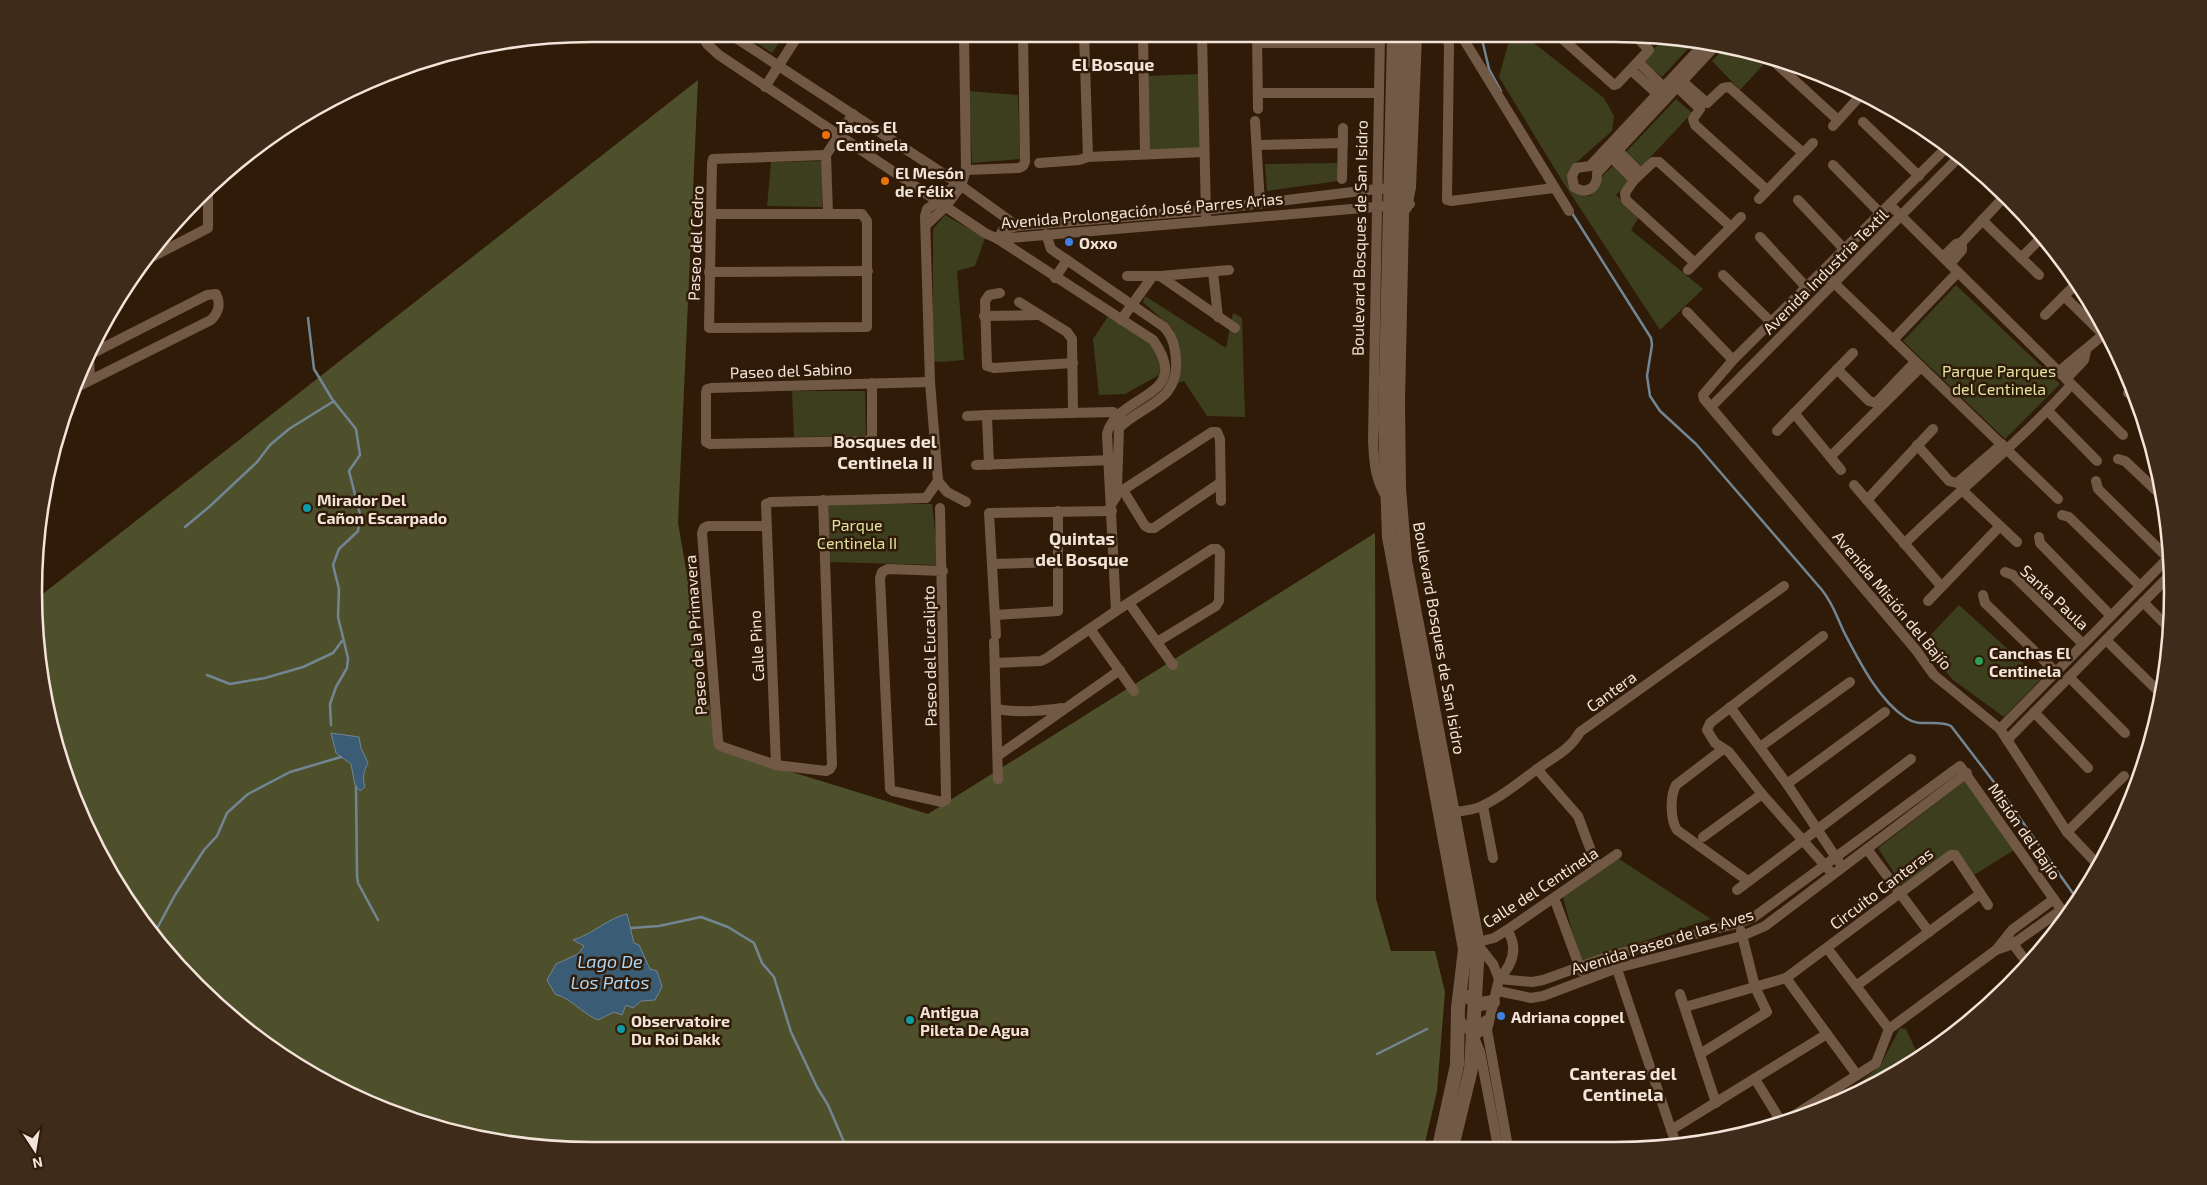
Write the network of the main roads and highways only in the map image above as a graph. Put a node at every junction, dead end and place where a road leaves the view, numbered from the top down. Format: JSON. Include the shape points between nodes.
{"nodes":[{"id":1,"x":1394,"y":42,"type":"edge"},
{"id":2,"x":1405,"y":42,"type":"edge"},
{"id":3,"x":1395,"y":188,"type":"junction"},
{"id":4,"x":1396,"y":208,"type":"junction"},
{"id":5,"x":1461,"y":990,"type":"junction"},
{"id":6,"x":1495,"y":996,"type":"road end"},
{"id":7,"x":1474,"y":1001,"type":"junction"},
{"id":8,"x":1487,"y":1022,"type":"road end"},
{"id":9,"x":1473,"y":1035,"type":"junction"},
{"id":10,"x":1439,"y":1142,"type":"edge"},
{"id":11,"x":1453,"y":1142,"type":"edge"}],
"edges":[{"from":1,"to":3,"type":"main road","name":"Boulevard Bosques de San Isidro"},
{"from":2,"to":3,"type":"main road","name":"Boulevard Bosques de San Isidro"},
{"from":3,"to":4,"type":"main road","name":"Boulevard Bosques de San Isidro"},
{"from":4,"to":5,"type":"main road","name":"Boulevard Bosques de San Isidro","via":[[1386,424],[1390,537],[1464,936]]},
{"from":4,"to":7,"type":"main road","name":"Boulevard Bosques de San Isidro","via":[[1398,489],[1405,561],[1478,944]]},
{"from":5,"to":7,"type":"main road"},
{"from":5,"to":10,"type":"main road","name":"Boulevard Bosques de San Isidro","via":[[1457,1065]]},
{"from":6,"to":7,"type":"main road","via":[[1480,1004]]},
{"from":7,"to":9,"type":"main road","name":"Boulevard Bosques de San Isidro"},
{"from":8,"to":9,"type":"main road"},
{"from":9,"to":11,"type":"main road","name":"Boulevard Bosques de San Isidro","via":[[1471,1068]]}]}
